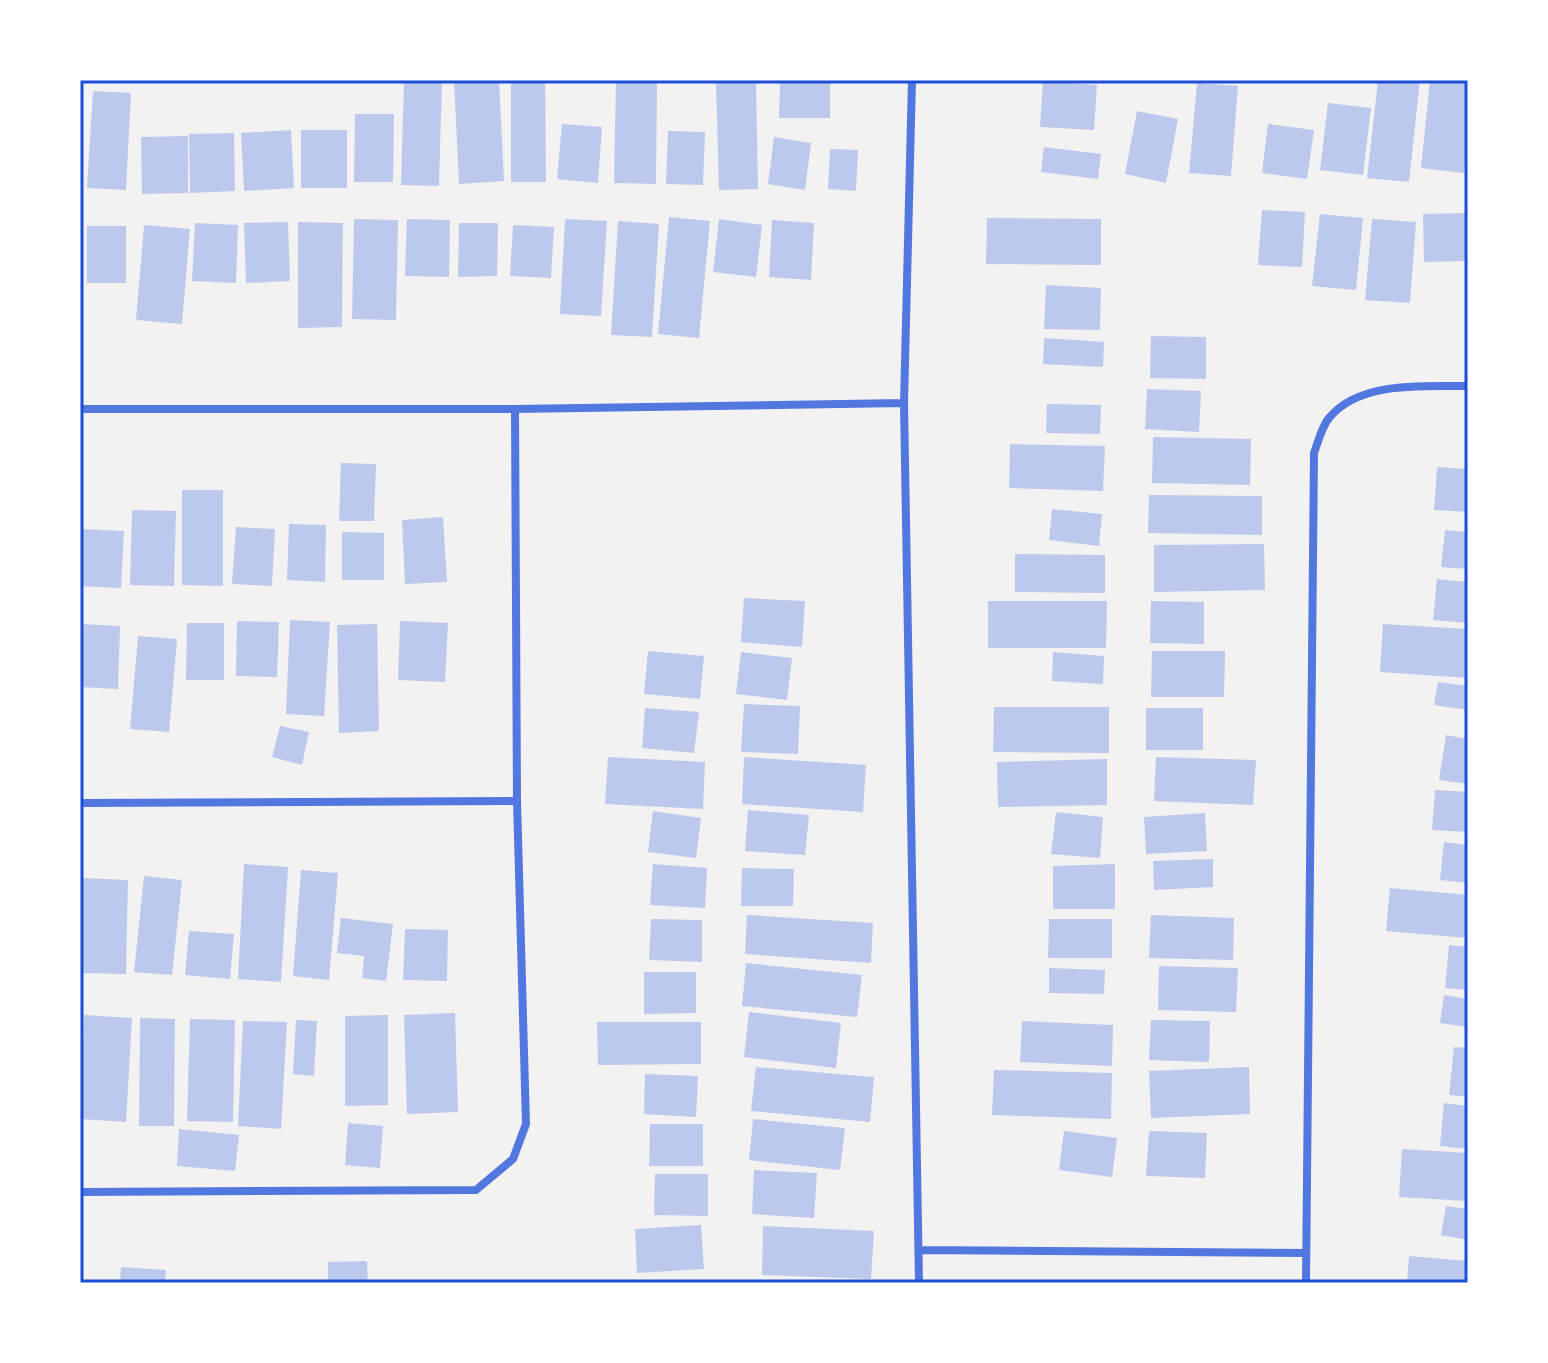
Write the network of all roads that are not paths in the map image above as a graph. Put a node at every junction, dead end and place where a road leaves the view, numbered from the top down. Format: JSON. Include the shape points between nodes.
{"nodes":[{"id":1,"x":912,"y":80,"type":"edge"},
{"id":2,"x":1468,"y":386,"type":"edge"},
{"id":3,"x":904,"y":403,"type":"junction"},
{"id":4,"x":80,"y":409,"type":"edge"},
{"id":5,"x":515,"y":409,"type":"junction"},
{"id":6,"x":517,"y":801,"type":"junction"},
{"id":7,"x":80,"y":803,"type":"edge"},
{"id":8,"x":80,"y":1192,"type":"edge"},
{"id":9,"x":920,"y":1250,"type":"junction"},
{"id":10,"x":1306,"y":1253,"type":"junction"},
{"id":11,"x":919,"y":1283,"type":"edge"},
{"id":12,"x":1306,"y":1283,"type":"edge"}],
"edges":[{"from":1,"to":3,"type":"street"},
{"from":2,"to":10,"type":"street","via":[[1388,387],[1349,402],[1328,418],[1314,453]]},
{"from":3,"to":5,"type":"street"},
{"from":3,"to":9,"type":"street"},
{"from":4,"to":5,"type":"street"},
{"from":5,"to":6,"type":"street"},
{"from":6,"to":7,"type":"street"},
{"from":6,"to":8,"type":"street","via":[[526,1124],[513,1159],[476,1190]]},
{"from":9,"to":10,"type":"street"},
{"from":9,"to":11,"type":"street"},
{"from":10,"to":12,"type":"street"}]}
